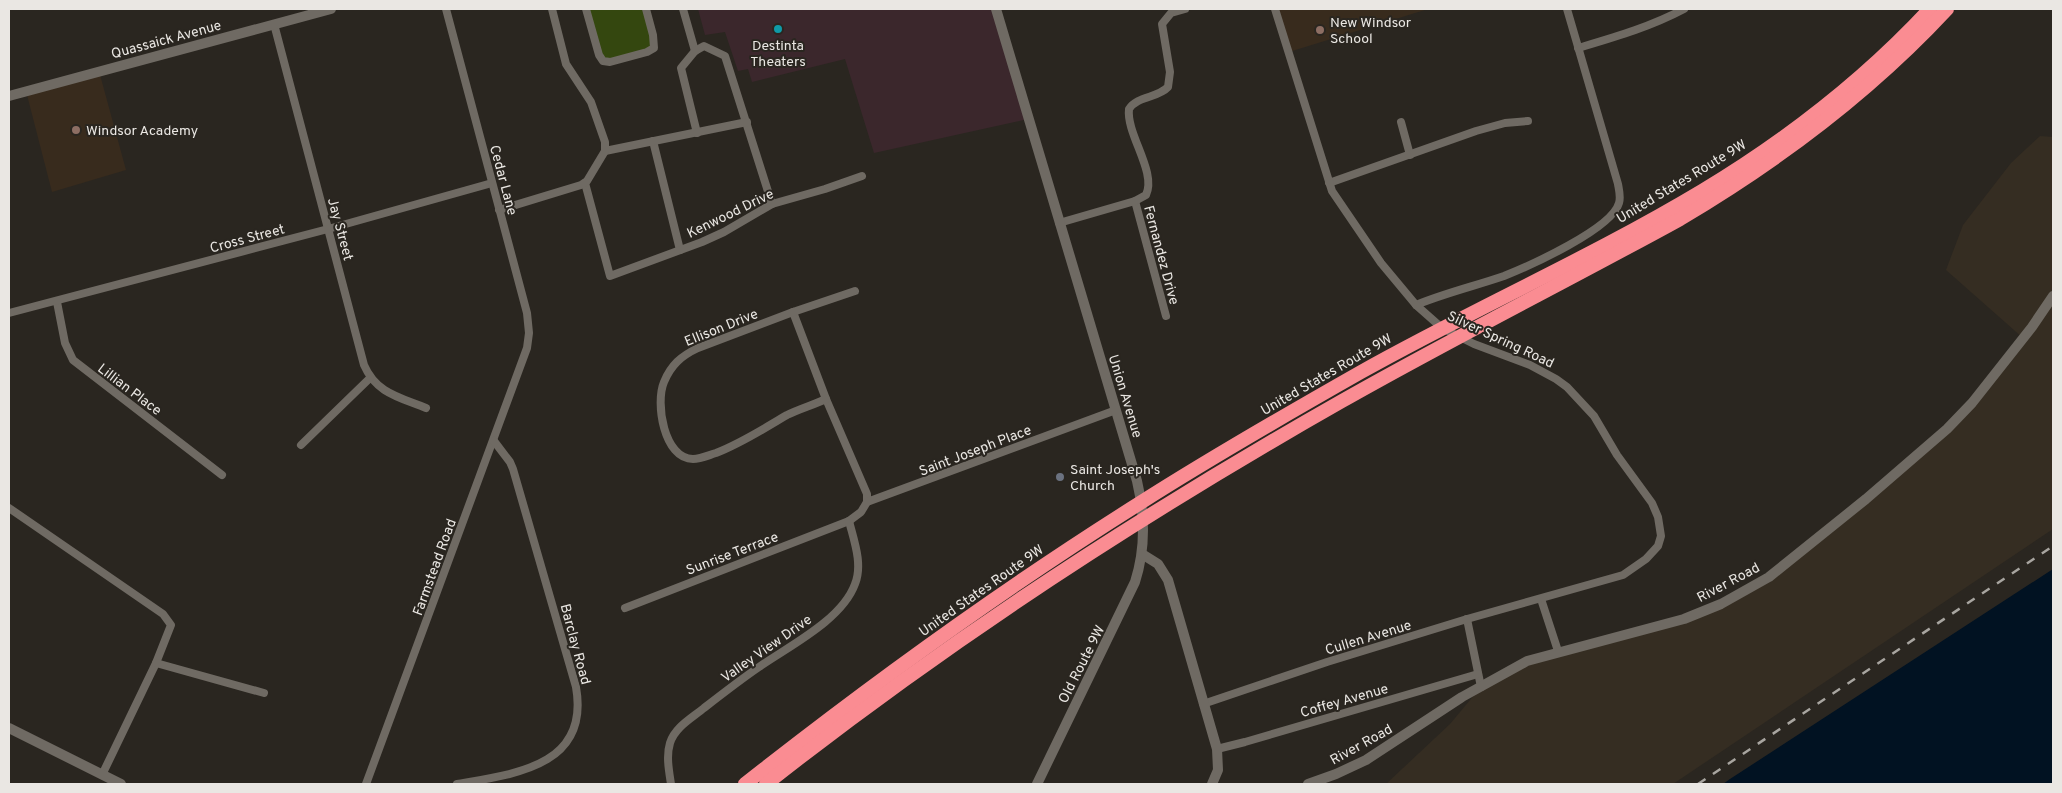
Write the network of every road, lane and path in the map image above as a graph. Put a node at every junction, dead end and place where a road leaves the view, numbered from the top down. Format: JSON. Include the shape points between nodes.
{"nodes":[{"id":1,"x":331,"y":9,"type":"edge"},
{"id":2,"x":446,"y":9,"type":"edge"},
{"id":3,"x":552,"y":9,"type":"edge"},
{"id":4,"x":586,"y":9,"type":"edge"},
{"id":5,"x":646,"y":9,"type":"edge"},
{"id":6,"x":683,"y":9,"type":"edge"},
{"id":7,"x":996,"y":9,"type":"edge"},
{"id":8,"x":1185,"y":9,"type":"edge"},
{"id":9,"x":1275,"y":9,"type":"edge"},
{"id":10,"x":1566,"y":9,"type":"edge"},
{"id":11,"x":1684,"y":9,"type":"edge"},
{"id":12,"x":1930,"y":9,"type":"edge"},
{"id":13,"x":1946,"y":9,"type":"edge"},
{"id":14,"x":274,"y":24,"type":"junction"},
{"id":15,"x":1578,"y":48,"type":"junction"},
{"id":16,"x":695,"y":51,"type":"junction"},
{"id":17,"x":1884,"y":63,"type":"junction"},
{"id":18,"x":9,"y":96,"type":"edge"},
{"id":19,"x":1528,"y":121,"type":"dead end"},
{"id":20,"x":747,"y":122,"type":"junction"},
{"id":21,"x":1401,"y":122,"type":"dead end"},
{"id":22,"x":697,"y":133,"type":"junction"},
{"id":23,"x":653,"y":142,"type":"junction"},
{"id":24,"x":605,"y":151,"type":"junction"},
{"id":25,"x":1410,"y":155,"type":"junction"},
{"id":26,"x":862,"y":176,"type":"dead end"},
{"id":27,"x":585,"y":182,"type":"junction"},
{"id":28,"x":492,"y":183,"type":"junction"},
{"id":29,"x":1329,"y":183,"type":"junction"},
{"id":30,"x":1135,"y":201,"type":"junction"},
{"id":31,"x":772,"y":204,"type":"junction"},
{"id":32,"x":499,"y":210,"type":"junction"},
{"id":33,"x":1059,"y":223,"type":"junction"},
{"id":34,"x":328,"y":229,"type":"junction"},
{"id":35,"x":680,"y":250,"type":"junction"},
{"id":36,"x":855,"y":291,"type":"dead end"},
{"id":37,"x":2053,"y":296,"type":"edge"},
{"id":38,"x":57,"y":302,"type":"junction"},
{"id":39,"x":1416,"y":305,"type":"junction"},
{"id":40,"x":793,"y":312,"type":"junction"},
{"id":41,"x":9,"y":313,"type":"edge"},
{"id":42,"x":1166,"y":316,"type":"dead end"},
{"id":43,"x":1442,"y":328,"type":"junction"},
{"id":44,"x":1461,"y":337,"type":"junction"},
{"id":45,"x":524,"y":358,"type":"joint"},
{"id":46,"x":370,"y":378,"type":"junction"},
{"id":47,"x":826,"y":399,"type":"junction"},
{"id":48,"x":426,"y":408,"type":"dead end"},
{"id":49,"x":1116,"y":410,"type":"junction"},
{"id":50,"x":494,"y":441,"type":"junction"},
{"id":51,"x":302,"y":445,"type":"dead end"},
{"id":52,"x":222,"y":476,"type":"dead end"},
{"id":53,"x":867,"y":502,"type":"junction"},
{"id":54,"x":1141,"y":502,"type":"junction"},
{"id":55,"x":9,"y":508,"type":"edge"},
{"id":56,"x":1143,"y":520,"type":"junction"},
{"id":57,"x":849,"y":521,"type":"junction"},
{"id":58,"x":1142,"y":554,"type":"junction"},
{"id":59,"x":1541,"y":598,"type":"junction"},
{"id":60,"x":625,"y":608,"type":"dead end"},
{"id":61,"x":1467,"y":619,"type":"junction"},
{"id":62,"x":1558,"y":651,"type":"junction"},
{"id":63,"x":156,"y":663,"type":"junction"},
{"id":64,"x":1478,"y":674,"type":"junction"},
{"id":65,"x":1481,"y":687,"type":"junction"},
{"id":66,"x":264,"y":693,"type":"dead end"},
{"id":67,"x":871,"y":696,"type":"junction"},
{"id":68,"x":1203,"y":704,"type":"junction"},
{"id":69,"x":9,"y":728,"type":"edge"},
{"id":70,"x":1216,"y":749,"type":"junction"},
{"id":71,"x":102,"y":775,"type":"junction"},
{"id":72,"x":121,"y":784,"type":"edge"},
{"id":73,"x":366,"y":784,"type":"edge"},
{"id":74,"x":457,"y":784,"type":"edge"},
{"id":75,"x":671,"y":784,"type":"edge"},
{"id":76,"x":745,"y":784,"type":"edge"},
{"id":77,"x":766,"y":784,"type":"edge"},
{"id":78,"x":1037,"y":784,"type":"edge"},
{"id":79,"x":1212,"y":784,"type":"edge"},
{"id":80,"x":1308,"y":784,"type":"edge"}],
"edges":[{"from":1,"to":14,"type":"street","name":"Quassaick Avenue"},
{"from":2,"to":28,"type":"street","name":"Cedar Lane"},
{"from":3,"to":24,"type":"street","via":[[566,64],[591,102]]},
{"from":4,"to":5,"type":"street","via":[[598,55],[603,61],[610,62],[654,48]]},
{"from":6,"to":16,"type":"street"},
{"from":7,"to":33,"type":"street","name":"Union Avenue"},
{"from":8,"to":30,"type":"street","name":"Fernandez Drive","via":[[1171,13],[1162,24],[1170,72],[1168,87],[1135,103],[1130,109],[1130,121],[1149,183],[1146,195]]},
{"from":9,"to":29,"type":"street","name":"Silver Spring Road"},
{"from":10,"to":15,"type":"street"},
{"from":11,"to":15,"type":"street","via":[[1641,29]]},
{"from":12,"to":17,"type":"highway","name":"United States Route 9W"},
{"from":13,"to":17,"type":"highway","name":"United States Route 9W"},
{"from":14,"to":18,"type":"street","name":"Quassaick Avenue"},
{"from":14,"to":34,"type":"street","name":"Jay Street"},
{"from":15,"to":39,"type":"street","via":[[1618,184],[1619,203],[1605,221],[1552,254],[1506,275]]},
{"from":16,"to":20,"type":"street","via":[[704,46],[725,56]]},
{"from":16,"to":22,"type":"street","via":[[685,61],[682,72]]},
{"from":17,"to":43,"type":"highway","name":"United States Route 9W","via":[[1727,176],[1634,229]]},
{"from":17,"to":44,"type":"highway","name":"United States Route 9W","via":[[1810,133],[1707,204]]},
{"from":19,"to":25,"type":"street","via":[[1476,131]]},
{"from":20,"to":22,"type":"street"},
{"from":20,"to":31,"type":"street"},
{"from":21,"to":25,"type":"street"},
{"from":22,"to":23,"type":"street"},
{"from":23,"to":24,"type":"street"},
{"from":23,"to":35,"type":"street"},
{"from":24,"to":27,"type":"street"},
{"from":25,"to":29,"type":"street"},
{"from":26,"to":31,"type":"street","name":"Kenwood Drive"},
{"from":27,"to":32,"type":"street","via":[[572,189]]},
{"from":27,"to":35,"type":"street","name":"Kenwood Drive","via":[[610,276]]},
{"from":28,"to":32,"type":"street","name":"Cedar Lane"},
{"from":28,"to":34,"type":"street","name":"Cross Street"},
{"from":29,"to":39,"type":"street","name":"Silver Spring Road","via":[[1381,263]]},
{"from":30,"to":33,"type":"street"},
{"from":30,"to":42,"type":"street","name":"Fernandez Drive"},
{"from":31,"to":35,"type":"street","name":"Kenwood Drive","via":[[724,232]]},
{"from":32,"to":45,"type":"street","name":"Cedar Lane","via":[[527,313],[529,333]]},
{"from":33,"to":49,"type":"street","name":"Union Avenue"},
{"from":34,"to":38,"type":"street","name":"Cross Street"},
{"from":34,"to":46,"type":"street","name":"Jay Street"},
{"from":36,"to":40,"type":"street","name":"Ellison Drive"},
{"from":37,"to":62,"type":"street","name":"River Road","via":[[1972,404],[1947,429],[1769,576],[1722,604],[1684,618]]},
{"from":38,"to":41,"type":"street","name":"Cross Street"},
{"from":38,"to":52,"type":"street","name":"Lillian Place","via":[[65,343],[73,360]]},
{"from":39,"to":43,"type":"street","name":"Silver Spring Road"},
{"from":40,"to":47,"type":"street"},
{"from":40,"to":47,"type":"street","name":"Ellison Drive","via":[[698,348],[676,361],[661,393],[670,443],[682,456],[702,458],[735,446],[789,414]]},
{"from":43,"to":44,"type":"street","name":"Silver Spring Road"},
{"from":43,"to":54,"type":"highway","name":"United States Route 9W"},
{"from":44,"to":56,"type":"highway","name":"United States Route 9W","via":[[1342,402]]},
{"from":44,"to":59,"type":"street","name":"Silver Spring Road","via":[[1530,364],[1567,387],[1594,416],[1658,517],[1661,536],[1658,546],[1623,575]]},
{"from":45,"to":50,"type":"street","name":"Farmstead Road"},
{"from":46,"to":48,"type":"street","via":[[380,388]]},
{"from":46,"to":51,"type":"street"},
{"from":47,"to":53,"type":"street"},
{"from":49,"to":53,"type":"street","name":"Saint Joseph Place"},
{"from":49,"to":54,"type":"street","name":"Union Avenue"},
{"from":50,"to":73,"type":"street","name":"Farmstead Road"},
{"from":50,"to":74,"type":"street","name":"Barclay Road","via":[[513,469],[576,687],[578,717],[566,742],[537,766]]},
{"from":53,"to":57,"type":"street","name":"Saint Joseph Place","via":[[861,512]]},
{"from":54,"to":56,"type":"street","name":"Union Avenue"},
{"from":54,"to":67,"type":"highway","name":"United States Route 9W","via":[[1017,584]]},
{"from":55,"to":63,"type":"street","via":[[169,620],[170,630]]},
{"from":56,"to":58,"type":"street","name":"Union Avenue"},
{"from":56,"to":67,"type":"highway","name":"United States Route 9W"},
{"from":57,"to":60,"type":"street","name":"Sunrise Terrace"},
{"from":57,"to":75,"type":"street","name":"Valley View Drive","via":[[858,569],[856,584],[848,599],[823,623],[758,667],[683,725],[670,743]]},
{"from":58,"to":68,"type":"street","via":[[1158,564],[1168,580]]},
{"from":58,"to":78,"type":"street","name":"Old Route 9W","via":[[1128,598]]},
{"from":59,"to":61,"type":"street","name":"Cullen Avenue"},
{"from":59,"to":62,"type":"street"},
{"from":61,"to":64,"type":"street"},
{"from":61,"to":68,"type":"street","name":"Cullen Avenue"},
{"from":62,"to":65,"type":"street","name":"River Road","via":[[1527,661]]},
{"from":63,"to":66,"type":"street"},
{"from":63,"to":71,"type":"street"},
{"from":64,"to":65,"type":"street"},
{"from":64,"to":70,"type":"street","name":"Coffey Avenue"},
{"from":65,"to":80,"type":"street","name":"River Road","via":[[1462,696],[1366,760]]},
{"from":67,"to":76,"type":"highway","name":"United States Route 9W"},
{"from":67,"to":77,"type":"highway","name":"United States Route 9W"},
{"from":68,"to":70,"type":"street"},
{"from":69,"to":71,"type":"street"},
{"from":70,"to":79,"type":"street","via":[[1218,770]]},
{"from":71,"to":72,"type":"street"}]}
